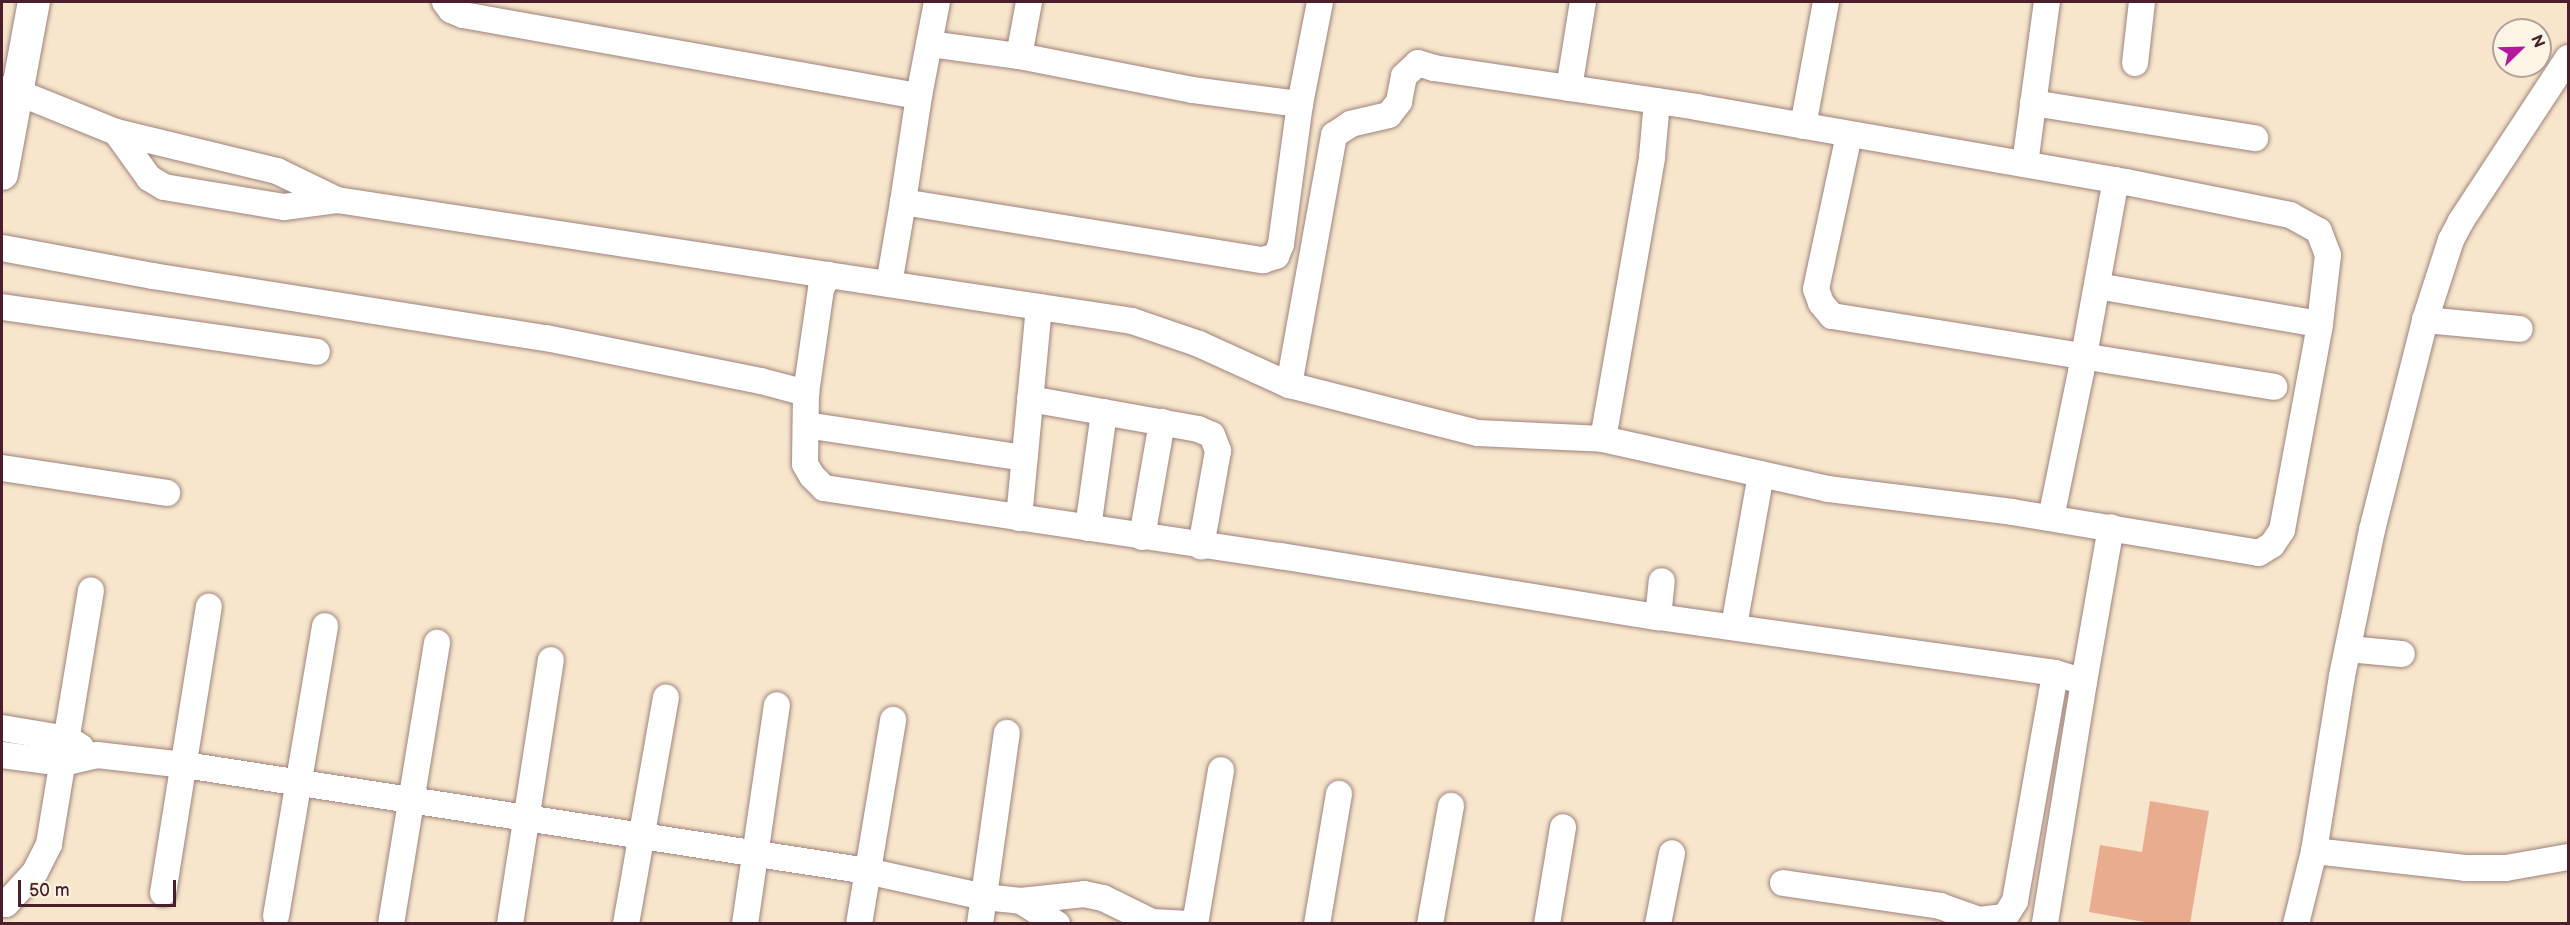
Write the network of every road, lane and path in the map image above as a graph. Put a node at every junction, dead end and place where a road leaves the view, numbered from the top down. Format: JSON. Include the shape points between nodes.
{"nodes":[{"id":1,"x":34,"y":2,"type":"edge"},
{"id":2,"x":445,"y":2,"type":"edge"},
{"id":3,"x":937,"y":2,"type":"edge"},
{"id":4,"x":1029,"y":2,"type":"edge"},
{"id":5,"x":1320,"y":2,"type":"edge"},
{"id":6,"x":1583,"y":2,"type":"edge"},
{"id":7,"x":1826,"y":2,"type":"edge"},
{"id":8,"x":2047,"y":2,"type":"edge"},
{"id":9,"x":2142,"y":2,"type":"edge"},
{"id":10,"x":929,"y":44,"type":"junction"},
{"id":11,"x":1019,"y":56,"type":"junction"},
{"id":12,"x":2568,"y":57,"type":"edge"},
{"id":13,"x":2135,"y":63,"type":"dead end"},
{"id":14,"x":10,"y":77,"type":"edge"},
{"id":15,"x":1569,"y":88,"type":"junction"},
{"id":16,"x":919,"y":96,"type":"junction"},
{"id":17,"x":1657,"y":102,"type":"junction"},
{"id":18,"x":2033,"y":103,"type":"junction"},
{"id":19,"x":1300,"y":104,"type":"junction"},
{"id":20,"x":1803,"y":126,"type":"junction"},
{"id":21,"x":116,"y":132,"type":"junction"},
{"id":22,"x":1849,"y":135,"type":"junction"},
{"id":23,"x":2255,"y":138,"type":"dead end"},
{"id":24,"x":2025,"y":164,"type":"junction"},
{"id":25,"x":2,"y":174,"type":"edge"},
{"id":26,"x":2116,"y":180,"type":"junction"},
{"id":27,"x":337,"y":200,"type":"junction"},
{"id":28,"x":903,"y":202,"type":"junction"},
{"id":29,"x":2,"y":248,"type":"edge"},
{"id":30,"x":828,"y":275,"type":"junction"},
{"id":31,"x":889,"y":284,"type":"junction"},
{"id":32,"x":2097,"y":286,"type":"junction"},
{"id":33,"x":2,"y":307,"type":"edge"},
{"id":34,"x":1039,"y":307,"type":"junction"},
{"id":35,"x":2425,"y":320,"type":"junction"},
{"id":36,"x":2320,"y":324,"type":"junction"},
{"id":37,"x":2520,"y":329,"type":"dead end"},
{"id":38,"x":317,"y":352,"type":"dead end"},
{"id":39,"x":2084,"y":357,"type":"junction"},
{"id":40,"x":1289,"y":385,"type":"junction"},
{"id":41,"x":2274,"y":387,"type":"dead end"},
{"id":42,"x":806,"y":393,"type":"junction"},
{"id":43,"x":1030,"y":399,"type":"junction"},
{"id":44,"x":1104,"y":412,"type":"junction"},
{"id":45,"x":1162,"y":422,"type":"junction"},
{"id":46,"x":806,"y":426,"type":"junction"},
{"id":47,"x":1603,"y":439,"type":"junction"},
{"id":48,"x":1025,"y":458,"type":"junction"},
{"id":49,"x":2,"y":468,"type":"edge"},
{"id":50,"x":1761,"y":474,"type":"junction"},
{"id":51,"x":167,"y":493,"type":"dead end"},
{"id":52,"x":1019,"y":518,"type":"junction"},
{"id":53,"x":2050,"y":518,"type":"junction"},
{"id":54,"x":2111,"y":527,"type":"junction"},
{"id":55,"x":1088,"y":528,"type":"junction"},
{"id":56,"x":1142,"y":537,"type":"junction"},
{"id":57,"x":1201,"y":546,"type":"junction"},
{"id":58,"x":1662,"y":581,"type":"dead end"},
{"id":59,"x":91,"y":590,"type":"dead end"},
{"id":60,"x":209,"y":607,"type":"dead end"},
{"id":61,"x":1658,"y":616,"type":"junction"},
{"id":62,"x":325,"y":626,"type":"dead end"},
{"id":63,"x":1734,"y":626,"type":"junction"},
{"id":64,"x":437,"y":643,"type":"dead end"},
{"id":65,"x":2348,"y":649,"type":"junction"},
{"id":66,"x":2402,"y":654,"type":"dead end"},
{"id":67,"x":551,"y":660,"type":"dead end"},
{"id":68,"x":2055,"y":673,"type":"junction"},
{"id":69,"x":2084,"y":682,"type":"junction"},
{"id":70,"x":666,"y":698,"type":"dead end"},
{"id":71,"x":777,"y":705,"type":"dead end"},
{"id":72,"x":893,"y":720,"type":"dead end"},
{"id":73,"x":2,"y":728,"type":"edge"},
{"id":74,"x":1007,"y":733,"type":"dead end"},
{"id":75,"x":66,"y":751,"type":"junction"},
{"id":76,"x":2,"y":755,"type":"edge"},
{"id":77,"x":185,"y":765,"type":"junction"},
{"id":78,"x":1221,"y":770,"type":"dead end"},
{"id":79,"x":298,"y":783,"type":"junction"},
{"id":80,"x":1340,"y":794,"type":"dead end"},
{"id":81,"x":410,"y":801,"type":"junction"},
{"id":82,"x":1451,"y":806,"type":"dead end"},
{"id":83,"x":524,"y":819,"type":"junction"},
{"id":84,"x":1563,"y":827,"type":"dead end"},
{"id":85,"x":642,"y":837,"type":"junction"},
{"id":86,"x":2314,"y":850,"type":"junction"},
{"id":87,"x":1672,"y":853,"type":"dead end"},
{"id":88,"x":756,"y":854,"type":"junction"},
{"id":89,"x":2568,"y":857,"type":"edge"},
{"id":90,"x":867,"y":871,"type":"junction"},
{"id":91,"x":1783,"y":883,"type":"dead end"},
{"id":92,"x":163,"y":893,"type":"dead end"},
{"id":93,"x":984,"y":897,"type":"junction"},
{"id":94,"x":1022,"y":901,"type":"junction"},
{"id":95,"x":6,"y":904,"type":"dead end"},
{"id":96,"x":276,"y":916,"type":"dead end"},
{"id":97,"x":1150,"y":923,"type":"edge"},
{"id":98,"x":391,"y":924,"type":"edge"},
{"id":99,"x":510,"y":924,"type":"edge"},
{"id":100,"x":626,"y":924,"type":"edge"},
{"id":101,"x":745,"y":924,"type":"edge"},
{"id":102,"x":860,"y":924,"type":"edge"},
{"id":103,"x":980,"y":924,"type":"edge"},
{"id":104,"x":1057,"y":924,"type":"edge"},
{"id":105,"x":1189,"y":924,"type":"edge"},
{"id":106,"x":1195,"y":924,"type":"edge"},
{"id":107,"x":1317,"y":924,"type":"edge"},
{"id":108,"x":1431,"y":924,"type":"edge"},
{"id":109,"x":1547,"y":924,"type":"edge"},
{"id":110,"x":1658,"y":924,"type":"edge"},
{"id":111,"x":2045,"y":924,"type":"edge"},
{"id":112,"x":2296,"y":924,"type":"edge"}],
"edges":[{"from":1,"to":14,"type":"main road"},
{"from":2,"to":16,"type":"street","via":[[463,15]]},
{"from":3,"to":10,"type":"street"},
{"from":4,"to":11,"type":"street"},
{"from":5,"to":19,"type":"street"},
{"from":6,"to":15,"type":"street"},
{"from":7,"to":20,"type":"street"},
{"from":8,"to":18,"type":"street"},
{"from":9,"to":13,"type":"street"},
{"from":10,"to":11,"type":"street"},
{"from":10,"to":16,"type":"street"},
{"from":11,"to":19,"type":"street","via":[[1193,90]]},
{"from":12,"to":35,"type":"street","via":[[2461,221]]},
{"from":14,"to":21,"type":"street"},
{"from":14,"to":25,"type":"main road"},
{"from":15,"to":17,"type":"street"},
{"from":15,"to":40,"type":"street","via":[[1418,63],[1404,76],[1399,102],[1389,115],[1350,124],[1334,135]]},
{"from":16,"to":28,"type":"street"},
{"from":17,"to":20,"type":"street"},
{"from":17,"to":47,"type":"street","via":[[1652,157]]},
{"from":18,"to":23,"type":"street"},
{"from":18,"to":24,"type":"street"},
{"from":19,"to":28,"type":"street","via":[[1281,244],[1276,256],[1263,260]]},
{"from":20,"to":22,"type":"street"},
{"from":21,"to":27,"type":"street","via":[[278,171]]},
{"from":21,"to":27,"type":"street","via":[[149,178],[164,187],[284,207]]},
{"from":22,"to":24,"type":"street"},
{"from":22,"to":39,"type":"street","via":[[1816,289],[1832,316]]},
{"from":24,"to":26,"type":"street"},
{"from":26,"to":32,"type":"street"},
{"from":26,"to":36,"type":"street","via":[[2290,214],[2319,231],[2328,255]]},
{"from":27,"to":30,"type":"street"},
{"from":28,"to":31,"type":"street"},
{"from":29,"to":42,"type":"street","via":[[164,278],[546,338]]},
{"from":30,"to":31,"type":"street"},
{"from":30,"to":42,"type":"street","via":[[821,290]]},
{"from":31,"to":34,"type":"street"},
{"from":32,"to":36,"type":"street"},
{"from":32,"to":39,"type":"street"},
{"from":33,"to":38,"type":"street"},
{"from":34,"to":40,"type":"street","via":[[1132,321],[1199,344]]},
{"from":34,"to":43,"type":"street"},
{"from":35,"to":37,"type":"street"},
{"from":35,"to":65,"type":"street","via":[[2372,530]]},
{"from":36,"to":54,"type":"street","via":[[2282,531],[2272,545],[2259,553]]},
{"from":39,"to":41,"type":"street"},
{"from":39,"to":53,"type":"street"},
{"from":40,"to":47,"type":"street","via":[[1478,433]]},
{"from":42,"to":46,"type":"street"},
{"from":43,"to":44,"type":"street"},
{"from":43,"to":48,"type":"street"},
{"from":44,"to":45,"type":"street"},
{"from":44,"to":55,"type":"street"},
{"from":45,"to":56,"type":"street"},
{"from":45,"to":57,"type":"street","via":[[1212,435],[1218,451]]},
{"from":46,"to":48,"type":"street"},
{"from":46,"to":52,"type":"street","via":[[805,464],[824,488]]},
{"from":47,"to":50,"type":"street"},
{"from":48,"to":52,"type":"street"},
{"from":49,"to":51,"type":"street"},
{"from":50,"to":53,"type":"street","via":[[1828,489]]},
{"from":50,"to":63,"type":"street"},
{"from":52,"to":55,"type":"street"},
{"from":53,"to":54,"type":"street"},
{"from":54,"to":69,"type":"street"},
{"from":55,"to":56,"type":"street"},
{"from":56,"to":57,"type":"street"},
{"from":57,"to":61,"type":"street"},
{"from":58,"to":61,"type":"street"},
{"from":59,"to":75,"type":"street"},
{"from":60,"to":77,"type":"street"},
{"from":61,"to":63,"type":"street"},
{"from":62,"to":79,"type":"street"},
{"from":63,"to":68,"type":"street"},
{"from":64,"to":81,"type":"street"},
{"from":65,"to":66,"type":"street"},
{"from":65,"to":86,"type":"street"},
{"from":67,"to":83,"type":"street"},
{"from":68,"to":69,"type":"street"},
{"from":68,"to":91,"type":"street","via":[[2015,901],[2005,917],[1979,920],[1940,906]]},
{"from":69,"to":111,"type":"street"},
{"from":70,"to":85,"type":"street"},
{"from":71,"to":88,"type":"street"},
{"from":72,"to":90,"type":"street"},
{"from":73,"to":75,"type":"street"},
{"from":74,"to":93,"type":"street"},
{"from":75,"to":76,"type":"street"},
{"from":75,"to":77,"type":"street"},
{"from":75,"to":95,"type":"street","via":[[49,844],[34,872]]},
{"from":77,"to":79,"type":"street"},
{"from":77,"to":92,"type":"street"},
{"from":78,"to":106,"type":"street"},
{"from":79,"to":81,"type":"street"},
{"from":79,"to":96,"type":"street"},
{"from":80,"to":107,"type":"street"},
{"from":81,"to":83,"type":"street"},
{"from":81,"to":98,"type":"street"},
{"from":82,"to":108,"type":"street"},
{"from":83,"to":85,"type":"street"},
{"from":83,"to":99,"type":"street"},
{"from":84,"to":109,"type":"street"},
{"from":85,"to":88,"type":"street"},
{"from":85,"to":100,"type":"street"},
{"from":86,"to":89,"type":"street","via":[[2465,867],[2506,868]]},
{"from":86,"to":112,"type":"street"},
{"from":87,"to":110,"type":"street"},
{"from":88,"to":90,"type":"street"},
{"from":88,"to":101,"type":"street"},
{"from":90,"to":93,"type":"street"},
{"from":90,"to":102,"type":"street"},
{"from":93,"to":94,"type":"street"},
{"from":93,"to":103,"type":"street"},
{"from":94,"to":97,"type":"street","via":[[1084,894],[1103,898]]},
{"from":94,"to":104,"type":"street"},
{"from":97,"to":105,"type":"street"}]}
